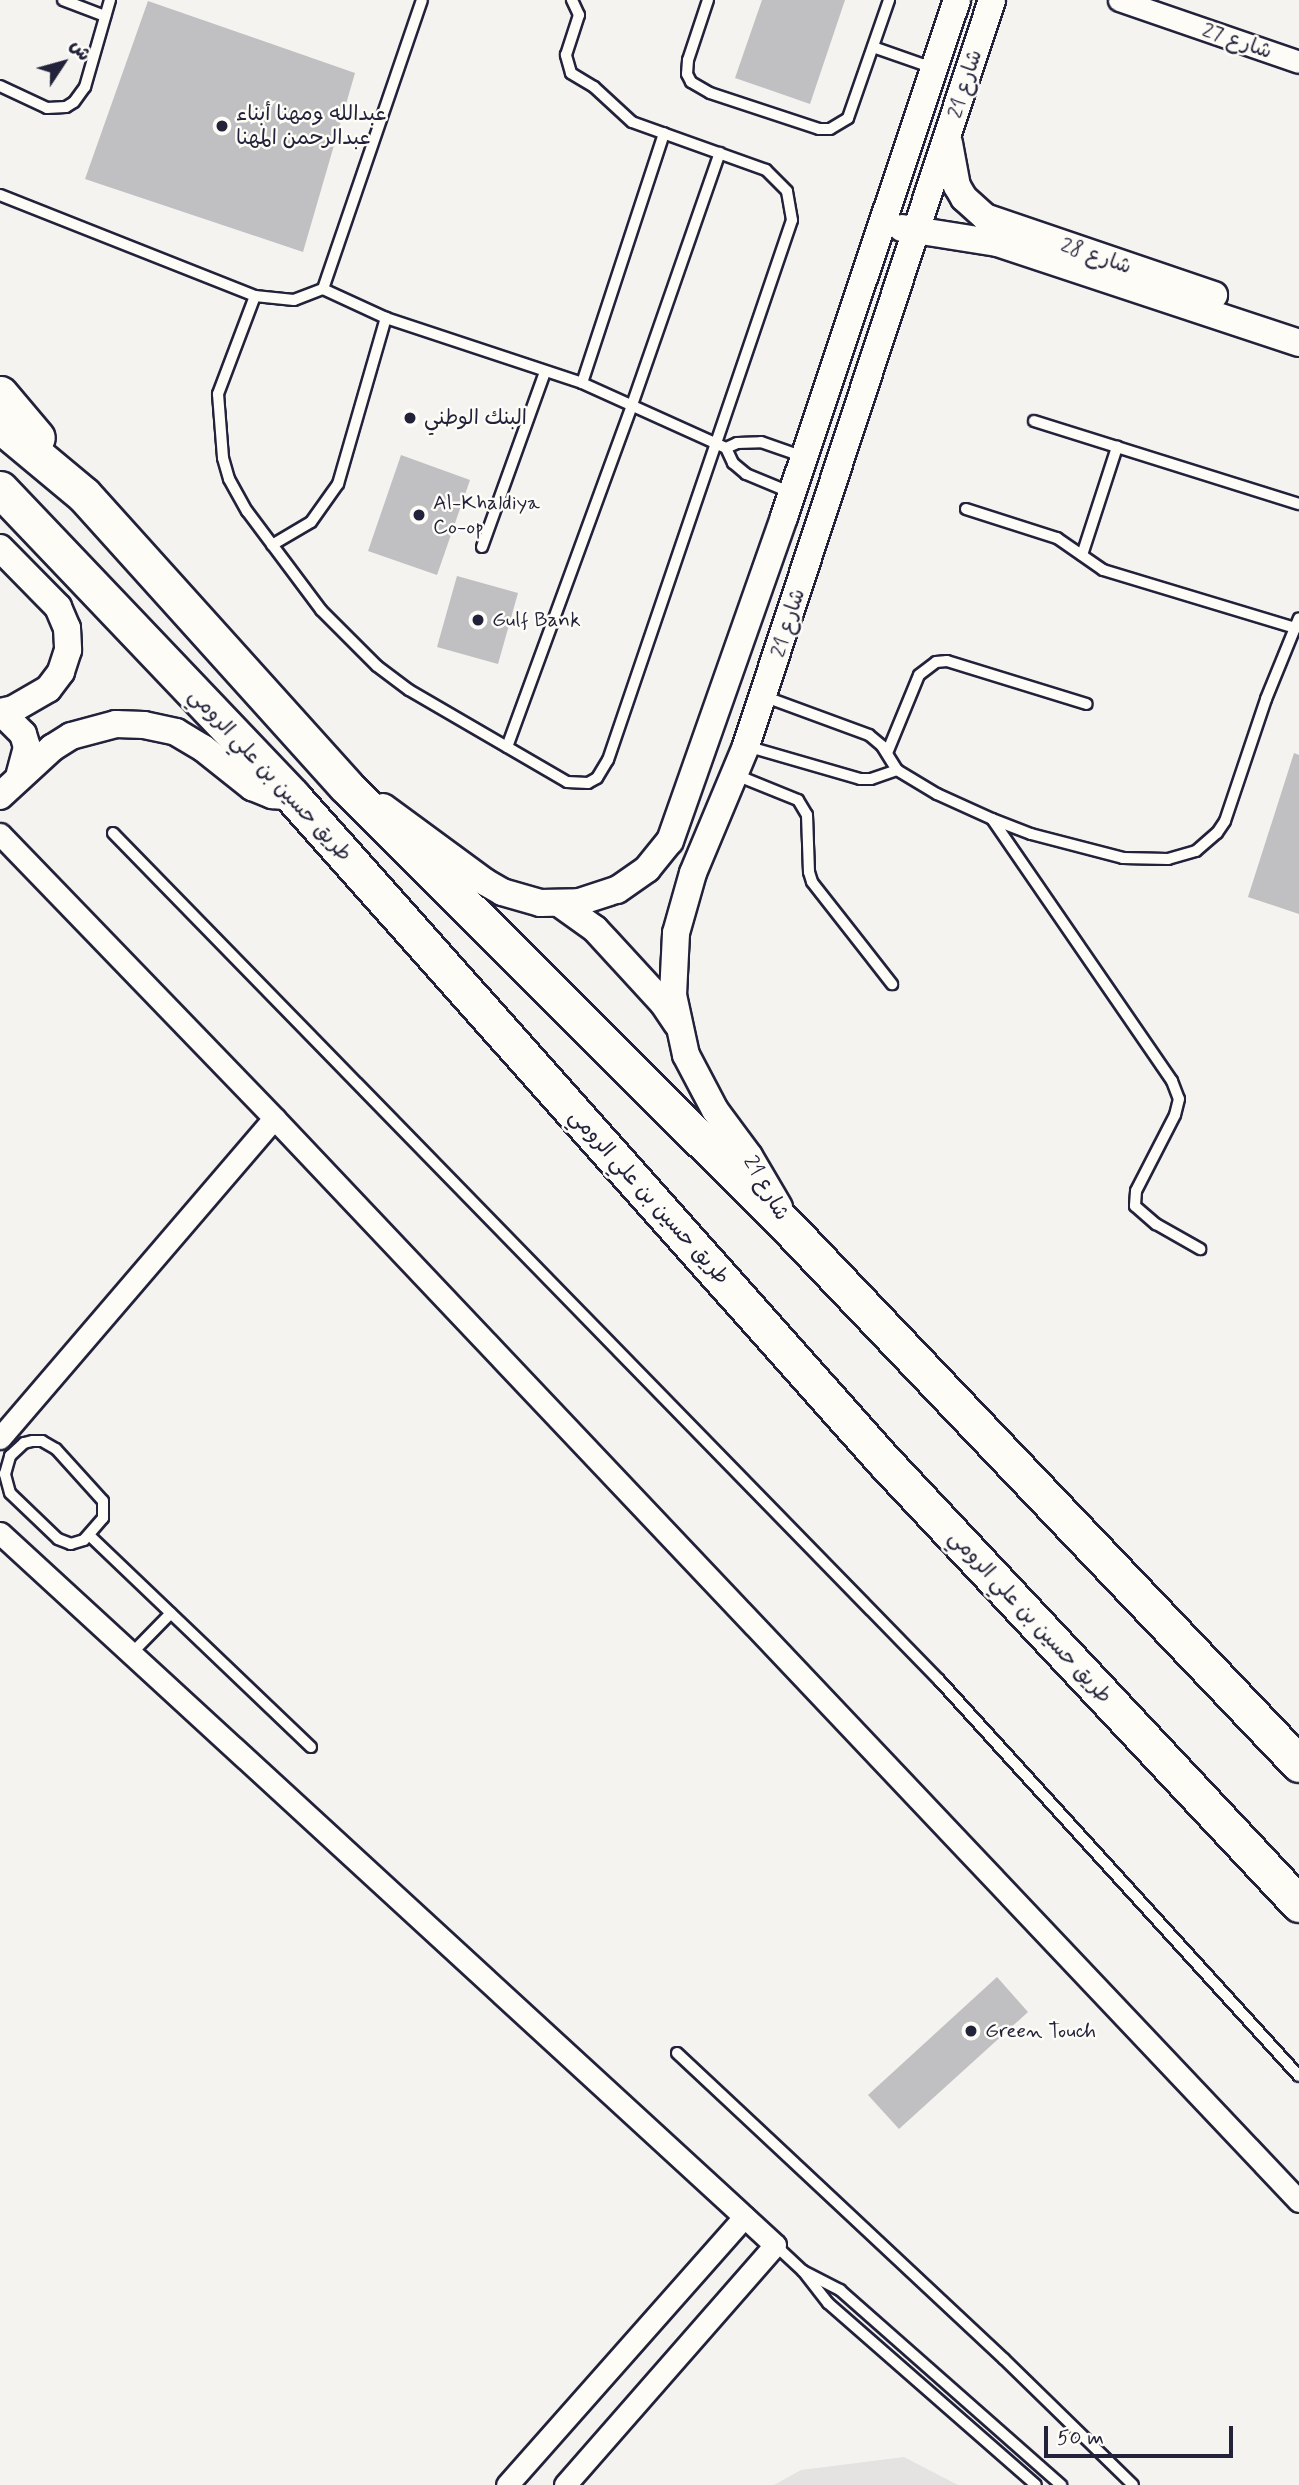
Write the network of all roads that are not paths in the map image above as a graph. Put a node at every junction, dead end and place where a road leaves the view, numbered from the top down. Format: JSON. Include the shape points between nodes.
{"nodes":[{"id":1,"x":63,"y":0,"type":"edge"},
{"id":2,"x":110,"y":0,"type":"edge"},
{"id":3,"x":422,"y":0,"type":"edge"},
{"id":4,"x":572,"y":0,"type":"edge"},
{"id":5,"x":708,"y":0,"type":"edge"},
{"id":6,"x":889,"y":0,"type":"edge"},
{"id":7,"x":957,"y":0,"type":"edge"},
{"id":8,"x":992,"y":0,"type":"edge"},
{"id":9,"x":1119,"y":0,"type":"edge"},
{"id":10,"x":1178,"y":10,"type":"edge"},
{"id":11,"x":105,"y":16,"type":"junction"},
{"id":12,"x":873,"y":47,"type":"junction"},
{"id":13,"x":1299,"y":62,"type":"edge"},
{"id":14,"x":934,"y":68,"type":"junction"},
{"id":15,"x":0,"y":86,"type":"edge"},
{"id":16,"x":664,"y":133,"type":"junction"},
{"id":17,"x":948,"y":134,"type":"junction"},
{"id":18,"x":720,"y":153,"type":"junction"},
{"id":19,"x":0,"y":195,"type":"edge"},
{"id":20,"x":882,"y":225,"type":"junction"},
{"id":21,"x":917,"y":230,"type":"junction"},
{"id":22,"x":323,"y":289,"type":"junction"},
{"id":23,"x":255,"y":296,"type":"junction"},
{"id":24,"x":386,"y":318,"type":"junction"},
{"id":25,"x":1299,"y":324,"type":"edge"},
{"id":26,"x":1299,"y":343,"type":"edge"},
{"id":27,"x":545,"y":372,"type":"junction"},
{"id":28,"x":582,"y":383,"type":"junction"},
{"id":29,"x":0,"y":394,"type":"edge"},
{"id":30,"x":632,"y":405,"type":"junction"},
{"id":31,"x":1034,"y":421,"type":"dead end"},
{"id":32,"x":0,"y":425,"type":"edge"},
{"id":33,"x":720,"y":445,"type":"junction"},
{"id":34,"x":1117,"y":447,"type":"junction"},
{"id":35,"x":804,"y":457,"type":"junction"},
{"id":36,"x":0,"y":489,"type":"edge"},
{"id":37,"x":792,"y":493,"type":"junction"},
{"id":38,"x":84,"y":495,"type":"junction"},
{"id":39,"x":1299,"y":504,"type":"edge"},
{"id":40,"x":966,"y":509,"type":"dead end"},
{"id":41,"x":272,"y":545,"type":"junction"},
{"id":42,"x":482,"y":547,"type":"dead end"},
{"id":43,"x":0,"y":548,"type":"edge"},
{"id":44,"x":1082,"y":555,"type":"junction"},
{"id":45,"x":1297,"y":623,"type":"edge"},
{"id":46,"x":1287,"y":646,"type":"junction"},
{"id":47,"x":1299,"y":649,"type":"edge"},
{"id":48,"x":763,"y":696,"type":"junction"},
{"id":49,"x":1087,"y":704,"type":"dead end"},
{"id":50,"x":0,"y":712,"type":"edge"},
{"id":51,"x":746,"y":746,"type":"junction"},
{"id":52,"x":507,"y":747,"type":"junction"},
{"id":53,"x":887,"y":753,"type":"junction"},
{"id":54,"x":897,"y":770,"type":"junction"},
{"id":55,"x":20,"y":774,"type":"junction"},
{"id":56,"x":736,"y":775,"type":"junction"},
{"id":57,"x":346,"y":786,"type":"junction"},
{"id":58,"x":0,"y":796,"type":"edge"},
{"id":59,"x":293,"y":797,"type":"junction"},
{"id":60,"x":684,"y":807,"type":"junction"},
{"id":61,"x":719,"y":817,"type":"junction"},
{"id":62,"x":992,"y":819,"type":"junction"},
{"id":63,"x":113,"y":833,"type":"dead end"},
{"id":64,"x":0,"y":834,"type":"edge"},
{"id":65,"x":560,"y":904,"type":"junction"},
{"id":66,"x":892,"y":984,"type":"dead end"},
{"id":67,"x":678,"y":1025,"type":"junction"},
{"id":68,"x":274,"y":1118,"type":"junction"},
{"id":69,"x":789,"y":1228,"type":"junction"},
{"id":70,"x":1200,"y":1249,"type":"dead end"},
{"id":71,"x":0,"y":1438,"type":"edge"},
{"id":72,"x":0,"y":1533,"type":"edge"},
{"id":73,"x":89,"y":1535,"type":"junction"},
{"id":74,"x":170,"y":1613,"type":"junction"},
{"id":75,"x":131,"y":1654,"type":"junction"},
{"id":76,"x":311,"y":1747,"type":"dead end"},
{"id":77,"x":1299,"y":1764,"type":"edge"},
{"id":78,"x":1299,"y":1904,"type":"edge"},
{"id":79,"x":677,"y":2053,"type":"dead end"},
{"id":80,"x":1299,"y":2076,"type":"edge"},
{"id":81,"x":1299,"y":2201,"type":"edge"},
{"id":82,"x":744,"y":2217,"type":"junction"},
{"id":83,"x":775,"y":2245,"type":"junction"},
{"id":84,"x":803,"y":2271,"type":"junction"},
{"id":85,"x":507,"y":2485,"type":"edge"},
{"id":86,"x":565,"y":2485,"type":"edge"},
{"id":87,"x":1035,"y":2485,"type":"edge"},
{"id":88,"x":1061,"y":2485,"type":"edge"},
{"id":89,"x":1133,"y":2485,"type":"edge"}],
"edges":[{"from":1,"to":11,"type":"lane"},
{"from":2,"to":11,"type":"lane"},
{"from":3,"to":22,"type":"lane"},
{"from":4,"to":16,"type":"lane","via":[[579,15],[566,55],[571,74],[594,87],[632,122]]},
{"from":5,"to":12,"type":"lane","via":[[688,60],[691,82],[710,93],[819,129],[830,129],[848,118]]},
{"from":6,"to":12,"type":"lane"},
{"from":7,"to":14,"type":"street","name":"شارع 21"},
{"from":8,"to":17,"type":"street","name":"شارع 21"},
{"from":9,"to":10,"type":"street","name":"شارع 27"},
{"from":10,"to":13,"type":"street","name":"شارع 27"},
{"from":11,"to":15,"type":"lane","via":[[85,87],[74,102],[47,108]]},
{"from":12,"to":14,"type":"lane"},
{"from":14,"to":20,"type":"street","name":"شارع 21"},
{"from":16,"to":18,"type":"lane"},
{"from":16,"to":28,"type":"lane"},
{"from":17,"to":21,"type":"street","name":"شارع 21"},
{"from":17,"to":25,"type":"street","name":"شارع 28","via":[[957,186],[985,217]]},
{"from":18,"to":30,"type":"lane"},
{"from":18,"to":33,"type":"lane","via":[[778,179],[787,191],[792,220]]},
{"from":19,"to":23,"type":"lane"},
{"from":20,"to":21,"type":"street","name":"شارع 28"},
{"from":20,"to":35,"type":"street","name":"شارع 21"},
{"from":21,"to":26,"type":"street","name":"شارع 28","via":[[997,243]]},
{"from":21,"to":48,"type":"street","name":"شارع 21"},
{"from":22,"to":23,"type":"lane","via":[[294,300]]},
{"from":22,"to":24,"type":"lane"},
{"from":23,"to":41,"type":"lane","via":[[224,373],[218,415],[229,479]]},
{"from":24,"to":27,"type":"lane"},
{"from":24,"to":41,"type":"lane","via":[[338,484],[311,522]]},
{"from":27,"to":28,"type":"lane"},
{"from":27,"to":42,"type":"lane"},
{"from":28,"to":30,"type":"lane"},
{"from":29,"to":38,"type":"highway"},
{"from":30,"to":33,"type":"lane"},
{"from":30,"to":52,"type":"lane"},
{"from":31,"to":34,"type":"lane"},
{"from":32,"to":38,"type":"highway"},
{"from":33,"to":35,"type":"lane","via":[[761,442]]},
{"from":33,"to":37,"type":"lane","via":[[746,474]]},
{"from":33,"to":52,"type":"lane","via":[[604,770],[587,783],[567,782]]},
{"from":34,"to":39,"type":"lane"},
{"from":34,"to":44,"type":"lane"},
{"from":35,"to":37,"type":"street","name":"شارع 21"},
{"from":36,"to":59,"type":"highway","name":"طريق حسين بن علي الرومي"},
{"from":37,"to":60,"type":"street","name":"شارع 21"},
{"from":38,"to":57,"type":"highway"},
{"from":40,"to":44,"type":"lane","via":[[1058,538]]},
{"from":41,"to":52,"type":"lane","via":[[321,610],[377,666],[408,690]]},
{"from":43,"to":50,"type":"street","via":[[58,607],[67,628],[68,650],[61,672],[47,690]]},
{"from":44,"to":45,"type":"lane","via":[[1103,570]]},
{"from":45,"to":46,"type":"lane"},
{"from":46,"to":47,"type":"lane"},
{"from":46,"to":62,"type":"lane","via":[[1229,813],[1217,833],[1196,851],[1158,860],[1123,858]]},
{"from":48,"to":51,"type":"street","name":"شارع 21"},
{"from":48,"to":53,"type":"lane","via":[[869,735]]},
{"from":49,"to":53,"type":"lane","via":[[936,662],[919,675]]},
{"from":50,"to":55,"type":"street","via":[[23,734],[27,747]]},
{"from":51,"to":54,"type":"lane","via":[[860,779]]},
{"from":51,"to":56,"type":"street","name":"شارع 21"},
{"from":53,"to":54,"type":"lane"},
{"from":54,"to":62,"type":"lane"},
{"from":55,"to":58,"type":"street"},
{"from":55,"to":59,"type":"street","via":[[71,736],[116,724],[144,724],[176,732],[252,787]]},
{"from":56,"to":61,"type":"street","name":"شارع 21"},
{"from":56,"to":66,"type":"lane","via":[[798,800],[807,814],[812,881]]},
{"from":57,"to":65,"type":"street","name":"شارع 21","via":[[397,816],[502,892]]},
{"from":57,"to":69,"type":"highway"},
{"from":59,"to":78,"type":"highway","name":"طريق حسين بن علي الرومي","via":[[882,1459]]},
{"from":60,"to":61,"type":"street","via":[[698,825]]},
{"from":60,"to":65,"type":"street","name":"شارع 21","via":[[670,841],[640,874],[599,897]]},
{"from":61,"to":67,"type":"street","name":"شارع 21","via":[[693,873],[676,933],[673,964]]},
{"from":62,"to":70,"type":"lane","via":[[1172,1081],[1179,1099],[1175,1115],[1136,1191],[1135,1206]]},
{"from":63,"to":80,"type":"lane","via":[[930,1670]]},
{"from":64,"to":68,"type":"street"},
{"from":65,"to":67,"type":"street","via":[[595,929]]},
{"from":67,"to":69,"type":"street","name":"شارع 21","via":[[699,1083],[762,1177]]},
{"from":68,"to":71,"type":"street"},
{"from":68,"to":81,"type":"street"},
{"from":69,"to":77,"type":"highway"},
{"from":72,"to":75,"type":"street"},
{"from":73,"to":73,"type":"lane","via":[[103,1518],[98,1494],[50,1444],[33,1441],[16,1448],[6,1465],[10,1493],[64,1543],[78,1543]]},
{"from":73,"to":74,"type":"lane"},
{"from":74,"to":75,"type":"lane"},
{"from":74,"to":76,"type":"lane"},
{"from":75,"to":82,"type":"street"},
{"from":79,"to":89,"type":"lane"},
{"from":82,"to":83,"type":"street"},
{"from":82,"to":85,"type":"street"},
{"from":83,"to":84,"type":"lane"},
{"from":83,"to":86,"type":"street"},
{"from":84,"to":87,"type":"lane","via":[[828,2303]]},
{"from":84,"to":88,"type":"lane","via":[[840,2290]]}]}
